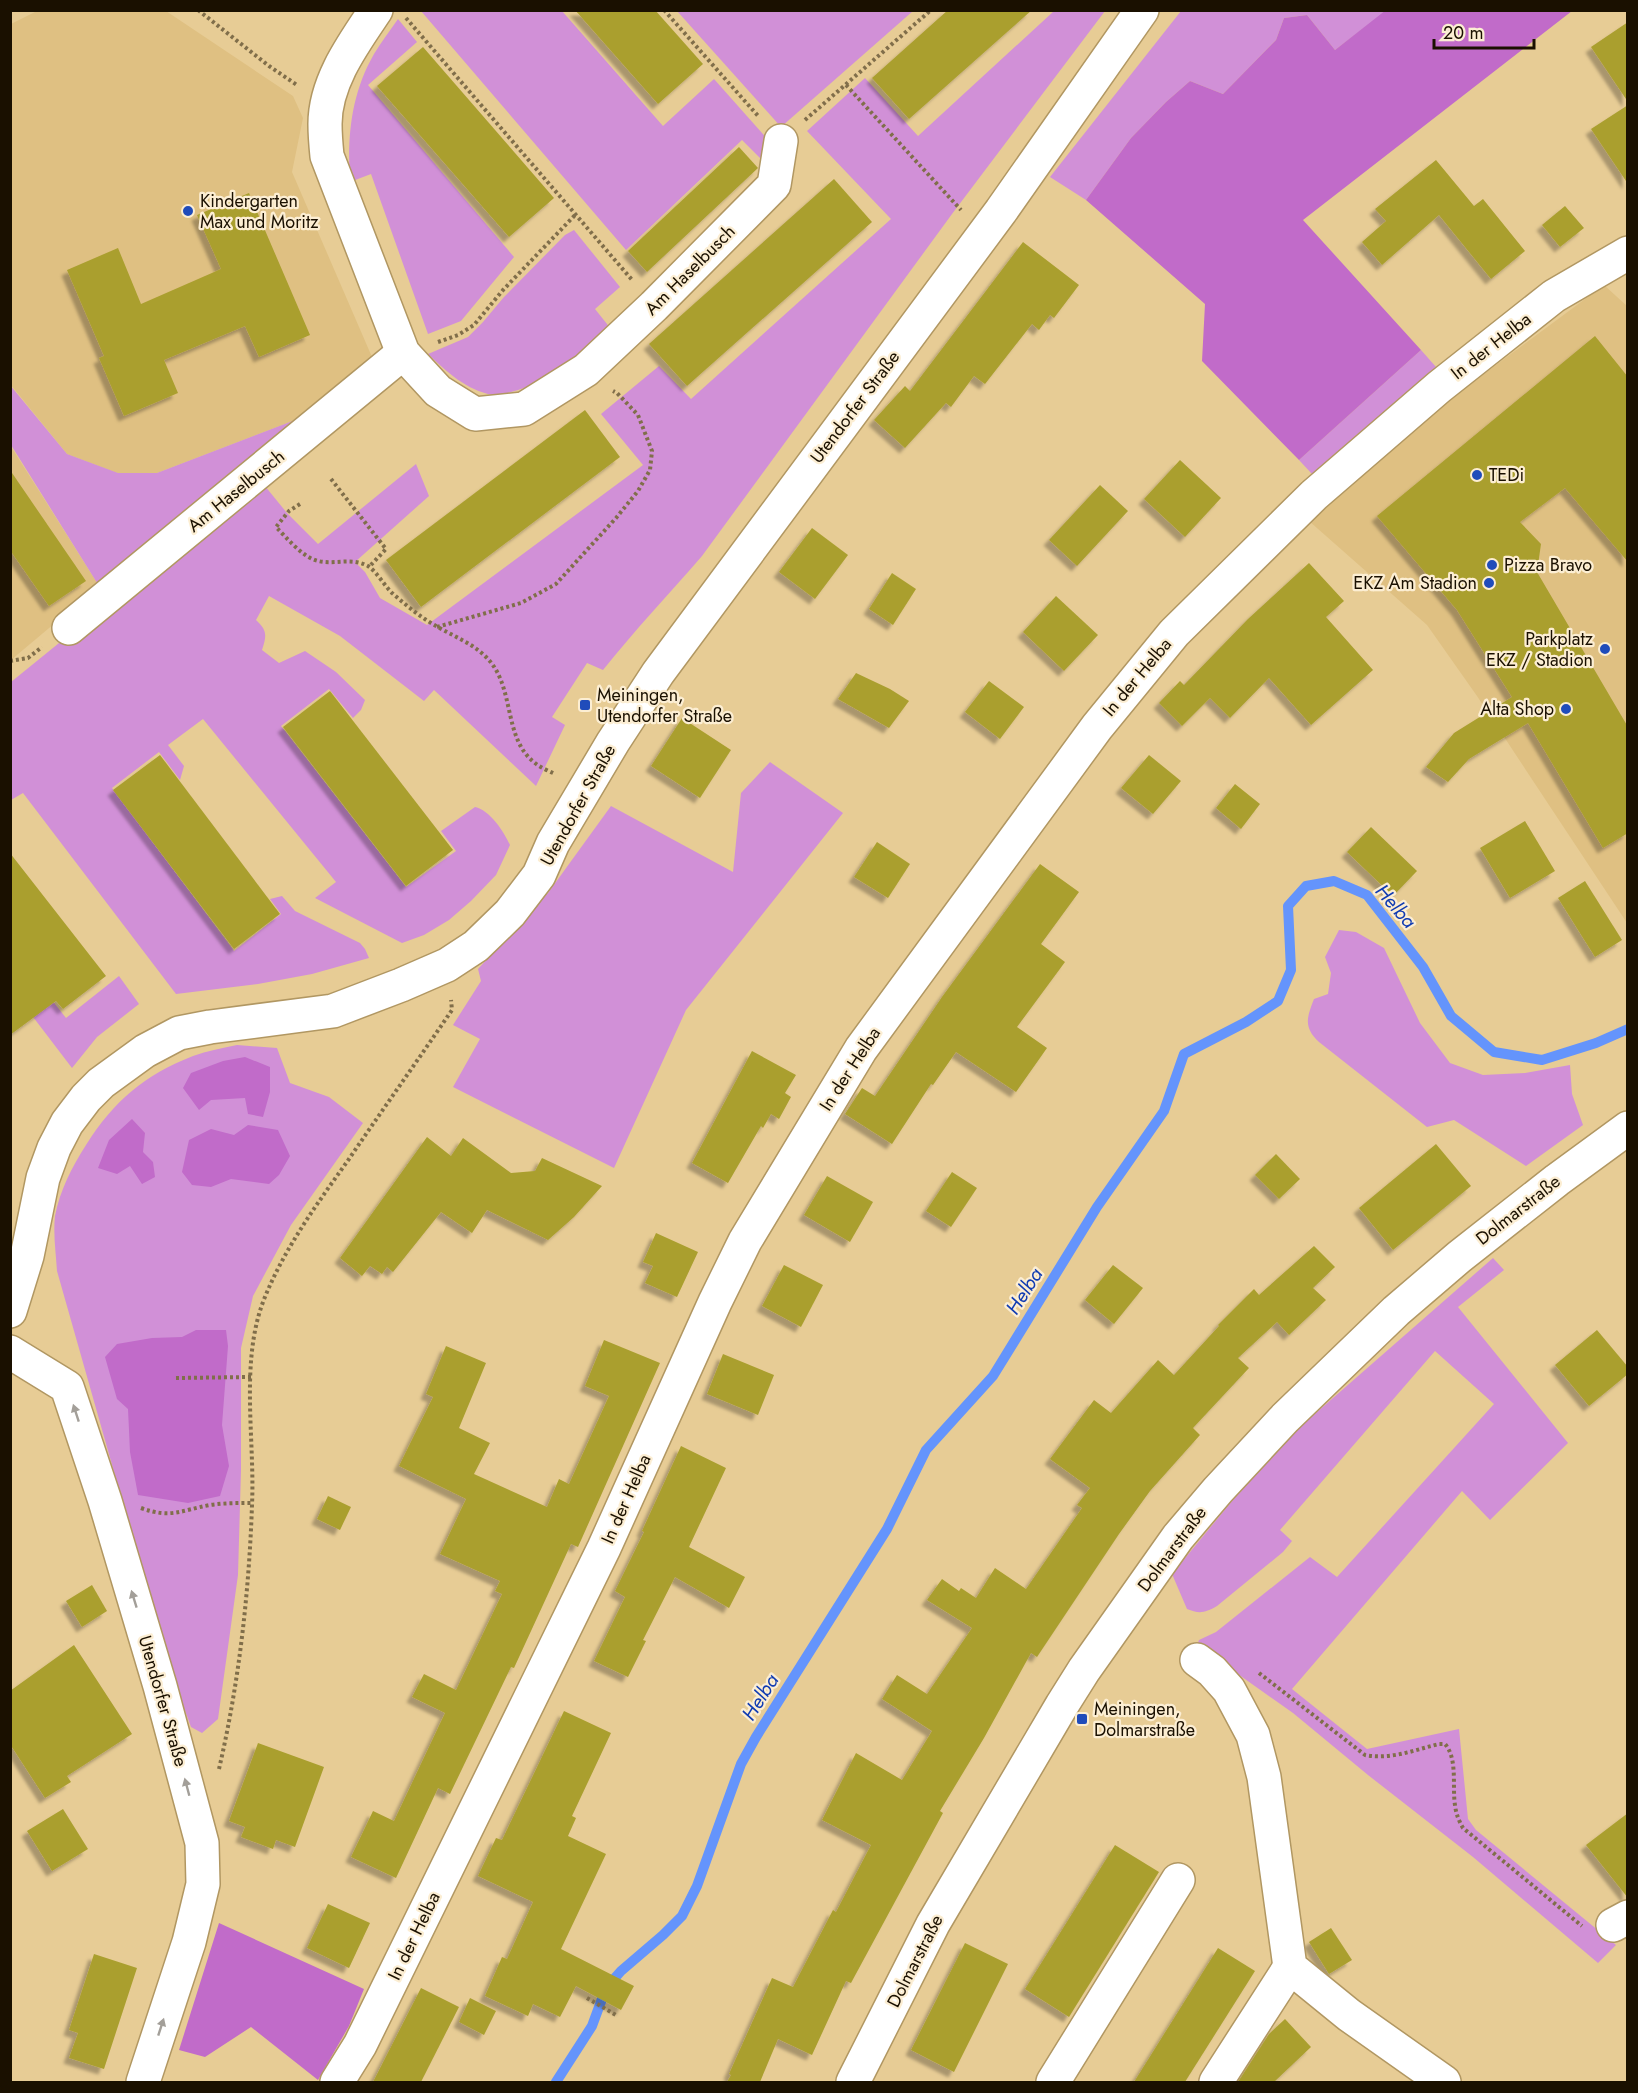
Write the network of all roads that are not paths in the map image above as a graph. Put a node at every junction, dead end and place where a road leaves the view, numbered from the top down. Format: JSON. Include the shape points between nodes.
{"nodes":[{"id":1,"x":376,"y":10,"type":"edge"},
{"id":2,"x":1142,"y":10,"type":"edge"},
{"id":3,"x":781,"y":141,"type":"road end"},
{"id":4,"x":1628,"y":253,"type":"edge"},
{"id":5,"x":403,"y":353,"type":"junction"},
{"id":6,"x":69,"y":628,"type":"dead end"},
{"id":7,"x":1628,"y":1128,"type":"edge"},
{"id":8,"x":10,"y":1311,"type":"edge"},
{"id":9,"x":10,"y":1352,"type":"edge"},
{"id":10,"x":1197,"y":1660,"type":"dead end"},
{"id":11,"x":1178,"y":1880,"type":"dead end"},
{"id":12,"x":1290,"y":1967,"type":"junction"},
{"id":13,"x":143,"y":2082,"type":"edge"},
{"id":14,"x":337,"y":2082,"type":"edge"},
{"id":15,"x":853,"y":2082,"type":"edge"},
{"id":16,"x":1053,"y":2082,"type":"edge"},
{"id":17,"x":1216,"y":2082,"type":"edge"},
{"id":18,"x":1444,"y":2082,"type":"edge"}],
"edges":[{"from":1,"to":5,"type":"street","name":"Am Haselbusch","via":[[331,88],[325,122],[327,156]]},
{"from":2,"to":8,"type":"street","name":"Utendorfer Straße","via":[[983,234],[658,673],[553,843],[539,874],[510,913],[476,946],[447,965],[401,985],[333,1011],[179,1033],[125,1064],[86,1098],[54,1148]]},
{"from":3,"to":5,"type":"street","name":"Am Haselbusch","via":[[774,185],[586,370],[524,409],[475,414],[438,391]]},
{"from":4,"to":14,"type":"street","name":"In der Helba","via":[[1554,296],[1438,387],[1314,495],[1174,633],[1097,727],[861,1049],[745,1241],[604,1548],[360,2045]]},
{"from":5,"to":6,"type":"street","name":"Am Haselbusch"},
{"from":7,"to":15,"type":"street","name":"Dolmarstraße","via":[[1468,1250],[1396,1311],[1285,1418],[1178,1537],[1062,1705],[933,1924]]},
{"from":13,"to":9,"type":"street","name":"Utendorfer Straße","one_way":true,"via":[[189,1942],[203,1884],[202,1843],[160,1686],[67,1387]]},
{"from":10,"to":12,"type":"street","via":[[1229,1690],[1253,1735],[1264,1777]]},
{"from":11,"to":16,"type":"street"},
{"from":12,"to":17,"type":"street"},
{"from":12,"to":18,"type":"street","via":[[1349,2015]]}]}
